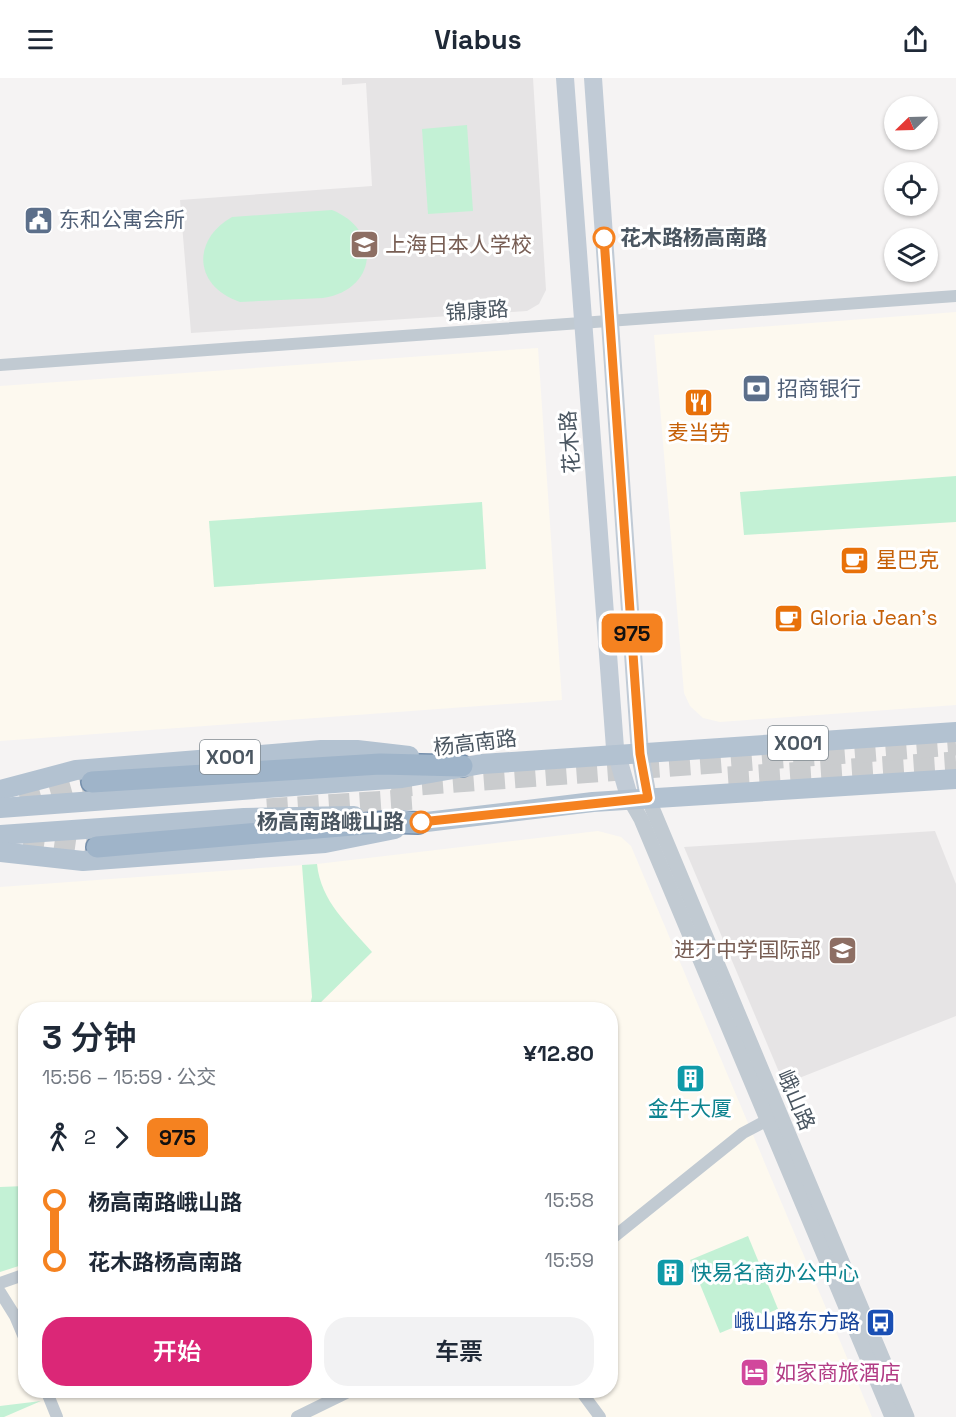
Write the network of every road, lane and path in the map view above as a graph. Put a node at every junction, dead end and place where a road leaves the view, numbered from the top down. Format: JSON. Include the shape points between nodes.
{"nodes":[{"id":1,"x":565,"y":78,"type":"edge"},
{"id":2,"x":593,"y":78,"type":"edge"},
{"id":3,"x":956,"y":296,"type":"edge"},
{"id":4,"x":610,"y":322,"type":"junction"},
{"id":5,"x":584,"y":323,"type":"junction"},
{"id":6,"x":0,"y":365,"type":"edge"},
{"id":7,"x":956,"y":732,"type":"edge"},
{"id":8,"x":640,"y":754,"type":"junction"},
{"id":9,"x":618,"y":756,"type":"junction"},
{"id":10,"x":462,"y":766,"type":"junction"},
{"id":11,"x":956,"y":779,"type":"edge"},
{"id":12,"x":92,"y":782,"type":"tunnel mouth"},
{"id":13,"x":0,"y":790,"type":"edge"},
{"id":14,"x":639,"y":799,"type":"junction"},
{"id":15,"x":0,"y":808,"type":"edge"},
{"id":16,"x":418,"y":823,"type":"junction"},
{"id":17,"x":0,"y":835,"type":"edge"},
{"id":18,"x":98,"y":847,"type":"tunnel mouth"},
{"id":19,"x":0,"y":852,"type":"edge"},
{"id":20,"x":772,"y":1117,"type":"junction"},
{"id":21,"x":618,"y":1234,"type":"edge"},
{"id":22,"x":18,"y":1277,"type":"edge"},
{"id":23,"x":0,"y":1283,"type":"edge"},
{"id":24,"x":0,"y":1292,"type":"edge"},
{"id":25,"x":18,"y":1323,"type":"edge"},
{"id":26,"x":49,"y":1398,"type":"edge"},
{"id":27,"x":336,"y":1398,"type":"edge"},
{"id":28,"x":585,"y":1398,"type":"edge"},
{"id":29,"x":57,"y":1417,"type":"edge"},
{"id":30,"x":297,"y":1417,"type":"edge"},
{"id":31,"x":600,"y":1417,"type":"edge"},
{"id":32,"x":892,"y":1417,"type":"edge"},
{"id":33,"x":907,"y":1417,"type":"edge"}],
"edges":[{"from":1,"to":5,"type":"main road","name":"花木路"},
{"from":2,"to":4,"type":"main road"},
{"from":3,"to":4,"type":"street","name":"锦康路"},
{"from":4,"to":5,"type":"street","name":"锦康路"},
{"from":4,"to":8,"type":"main road"},
{"from":5,"to":6,"type":"street","name":"锦康路"},
{"from":5,"to":9,"type":"main road","name":"花木路"},
{"from":7,"to":8,"type":"main road","name":"杨高南路","number":"X001"},
{"from":8,"to":9,"type":"main road","name":"杨高南路","number":"X001"},
{"from":8,"to":14,"type":"main road"},
{"from":9,"to":10,"type":"main road","name":"杨高南路","number":"X001"},
{"from":9,"to":14,"type":"main road","name":"花木路"},
{"from":10,"to":12,"type":"highway","via":[[380,764]]},
{"from":10,"to":13,"type":"main road","number":"X001","via":[[419,756],[321,750],[76,770]]},
{"from":10,"to":15,"type":"main road","name":"杨高南路","number":"X001","via":[[402,778]]},
{"from":11,"to":14,"type":"main road","number":"X001"},
{"from":14,"to":16,"type":"main road","number":"X001"},
{"from":14,"to":20,"type":"street","name":"峨山路","via":[[641,819]]},
{"from":16,"to":17,"type":"main road","number":"X001","via":[[360,816],[244,818]]},
{"from":16,"to":18,"type":"highway","via":[[387,822]]},
{"from":16,"to":19,"type":"main road","number":"X001","via":[[325,843],[112,859],[83,861]]},
{"from":20,"to":21,"type":"street","via":[[743,1133]]},
{"from":20,"to":32,"type":"street","name":"峨山路"},
{"from":20,"to":33,"type":"street","name":"峨山路"},
{"from":22,"to":23,"type":"street"},
{"from":24,"to":25,"type":"street"},
{"from":26,"to":29,"type":"street"},
{"from":27,"to":30,"type":"street"},
{"from":28,"to":31,"type":"street"}]}
